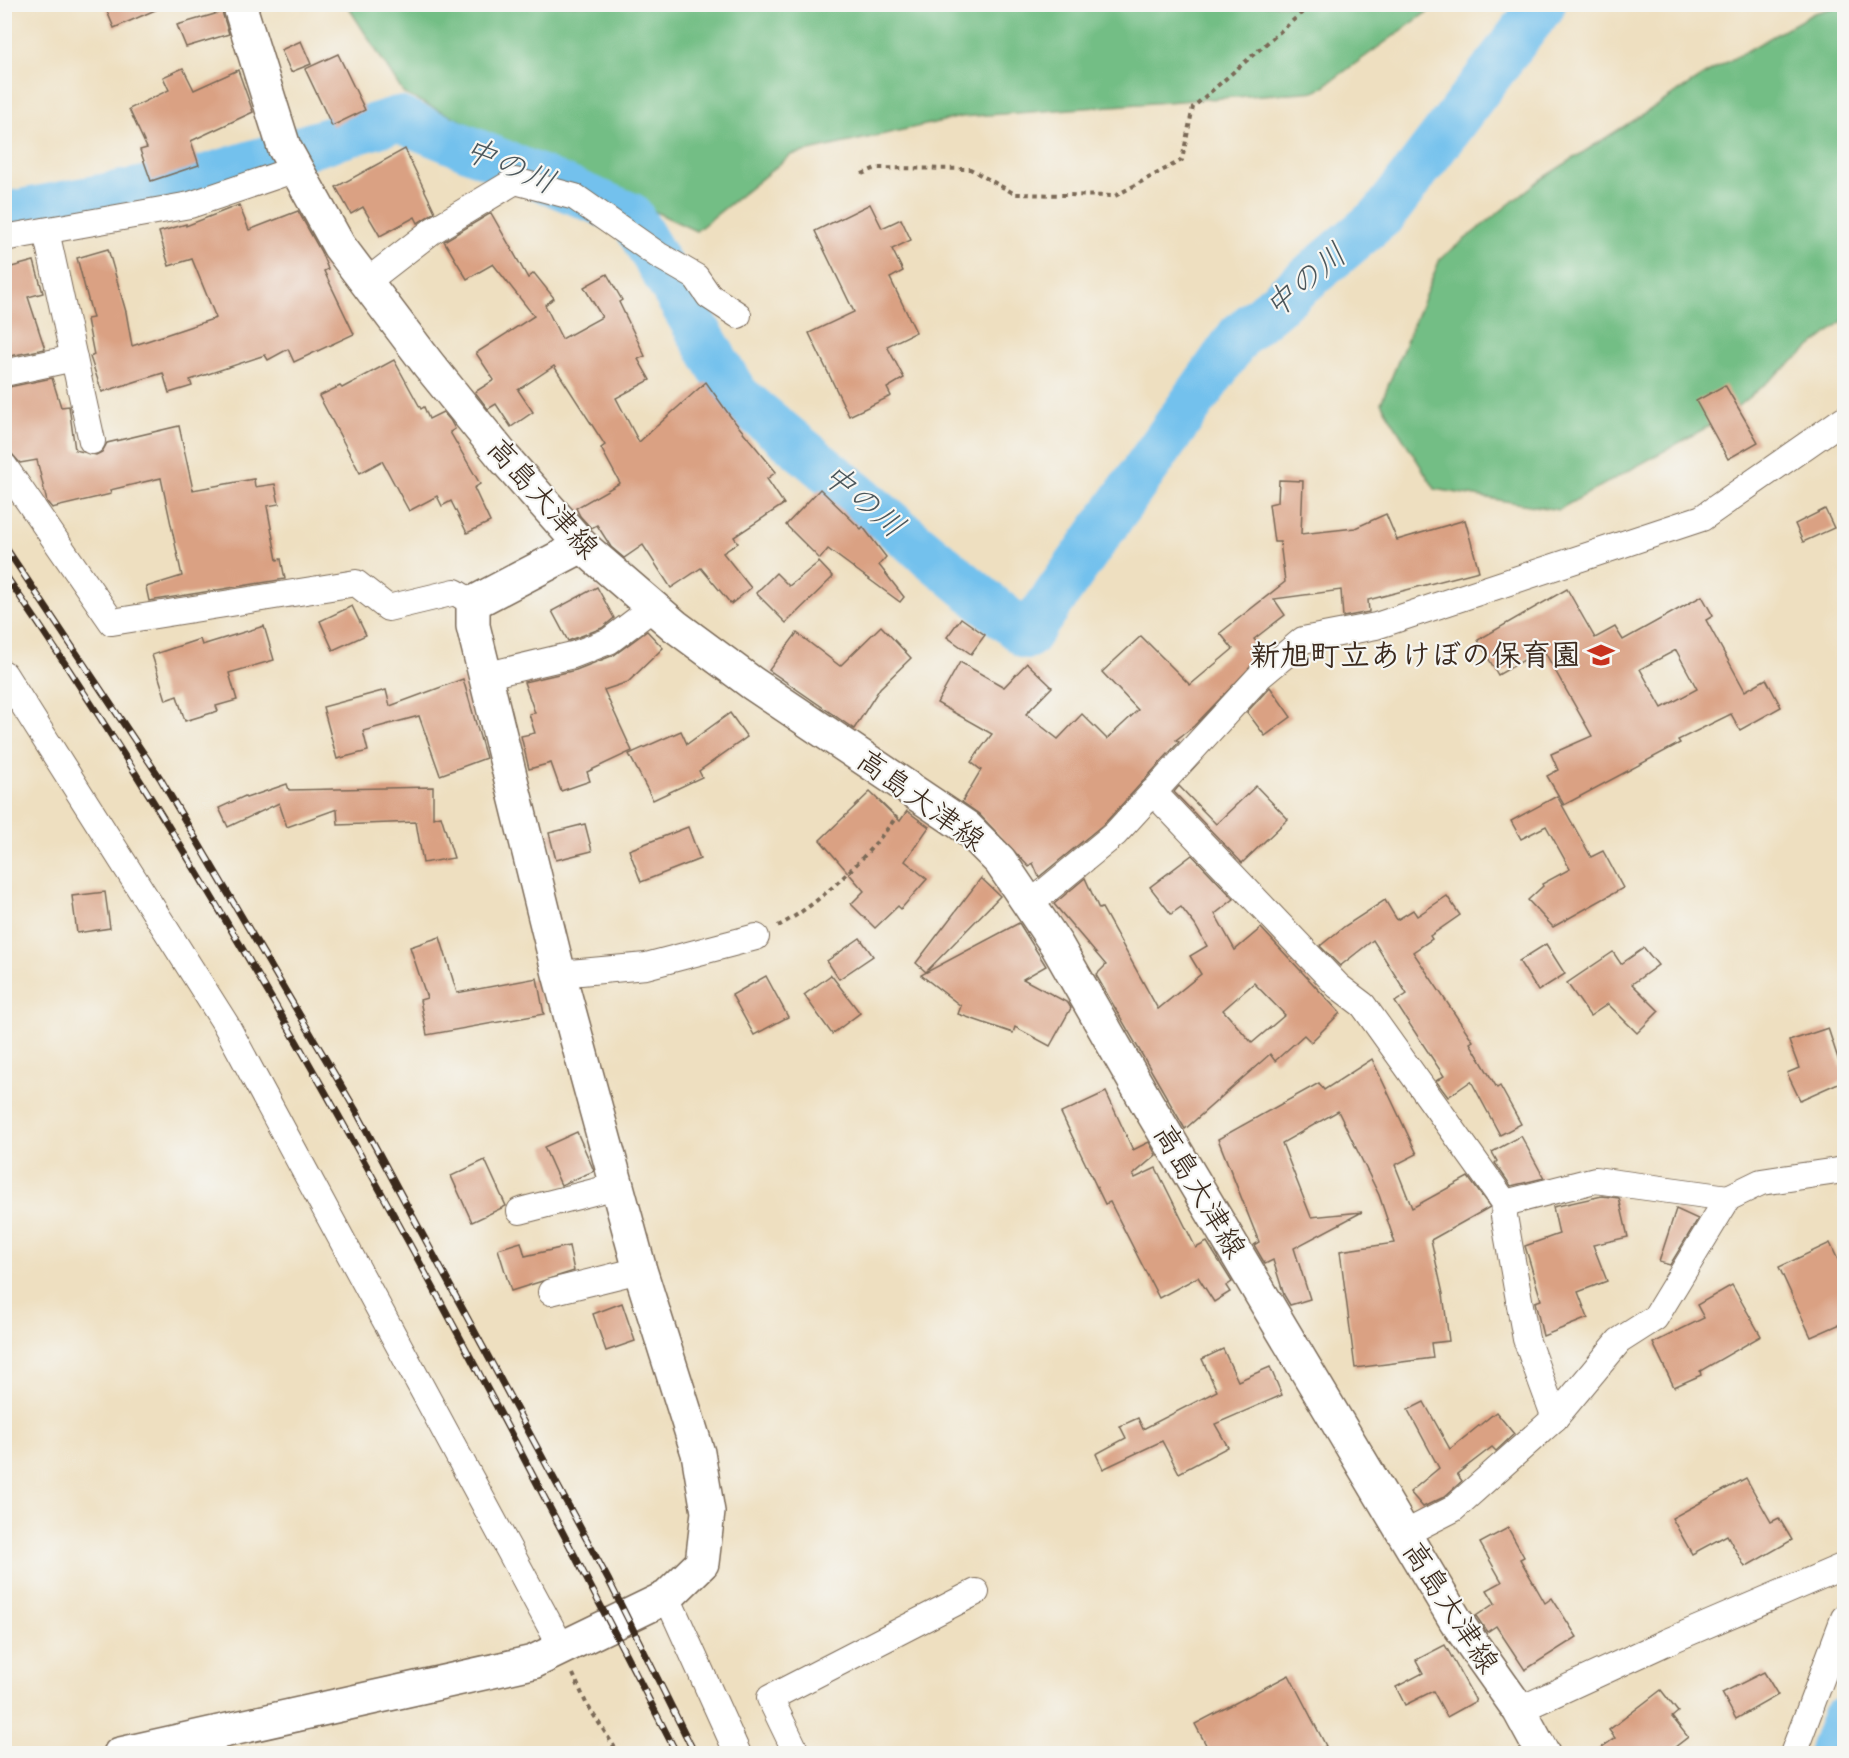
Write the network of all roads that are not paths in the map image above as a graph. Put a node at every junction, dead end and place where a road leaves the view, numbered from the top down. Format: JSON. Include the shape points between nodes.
{"nodes":[{"id":1,"x":239,"y":4,"type":"edge"},
{"id":2,"x":291,"y":160,"type":"junction"},
{"id":3,"x":46,"y":231,"type":"junction"},
{"id":4,"x":4,"y":238,"type":"edge"},
{"id":5,"x":365,"y":283,"type":"junction"},
{"id":6,"x":738,"y":315,"type":"dead end"},
{"id":7,"x":74,"y":358,"type":"junction"},
{"id":8,"x":4,"y":373,"type":"edge"},
{"id":9,"x":1845,"y":419,"type":"edge"},
{"id":10,"x":92,"y":441,"type":"dead end"},
{"id":11,"x":4,"y":466,"type":"edge"},
{"id":12,"x":582,"y":546,"type":"junction"},
{"id":13,"x":473,"y":603,"type":"junction"},
{"id":14,"x":654,"y":607,"type":"junction"},
{"id":15,"x":4,"y":674,"type":"edge"},
{"id":16,"x":484,"y":676,"type":"junction"},
{"id":17,"x":1153,"y":792,"type":"junction"},
{"id":18,"x":1030,"y":904,"type":"junction"},
{"id":19,"x":756,"y":937,"type":"road end"},
{"id":20,"x":560,"y":974,"type":"junction"},
{"id":21,"x":1845,"y":1170,"type":"edge"},
{"id":22,"x":617,"y":1186,"type":"junction"},
{"id":23,"x":1728,"y":1198,"type":"junction"},
{"id":24,"x":1505,"y":1203,"type":"junction"},
{"id":25,"x":520,"y":1211,"type":"dead end"},
{"id":26,"x":640,"y":1270,"type":"junction"},
{"id":27,"x":551,"y":1292,"type":"dead end"},
{"id":28,"x":1555,"y":1418,"type":"junction"},
{"id":29,"x":1404,"y":1534,"type":"junction"},
{"id":30,"x":1845,"y":1566,"type":"edge"},
{"id":31,"x":976,"y":1592,"type":"dead end"},
{"id":32,"x":667,"y":1597,"type":"junction"},
{"id":33,"x":1845,"y":1618,"type":"edge"},
{"id":34,"x":562,"y":1648,"type":"junction"},
{"id":35,"x":1519,"y":1710,"type":"junction"},
{"id":36,"x":120,"y":1754,"type":"edge"},
{"id":37,"x":738,"y":1754,"type":"edge"},
{"id":38,"x":797,"y":1754,"type":"edge"},
{"id":39,"x":1543,"y":1754,"type":"edge"},
{"id":40,"x":1793,"y":1754,"type":"edge"}],
"edges":[{"from":1,"to":2,"type":"main road","name":"高島大津線"},
{"from":2,"to":3,"type":"street","via":[[190,205]]},
{"from":2,"to":5,"type":"main road","name":"高島大津線","via":[[339,246]]},
{"from":3,"to":4,"type":"street"},
{"from":3,"to":7,"type":"street"},
{"from":5,"to":6,"type":"street","via":[[432,231],[514,181],[575,196],[696,277],[709,296]]},
{"from":5,"to":12,"type":"main road","name":"高島大津線","via":[[505,459]]},
{"from":7,"to":8,"type":"street"},
{"from":7,"to":10,"type":"street"},
{"from":9,"to":17,"type":"street","via":[[1702,518],[1376,626],[1303,640],[1260,676]]},
{"from":11,"to":13,"type":"street","via":[[112,622],[356,583],[388,608],[455,592]]},
{"from":12,"to":13,"type":"main road"},
{"from":12,"to":14,"type":"main road","name":"高島大津線"},
{"from":13,"to":16,"type":"main road","via":[[473,626]]},
{"from":14,"to":16,"type":"street","via":[[609,640],[573,655]]},
{"from":14,"to":18,"type":"main road","name":"高島大津線","via":[[752,683],[966,827],[1000,861]]},
{"from":15,"to":34,"type":"street","via":[[225,1023]]},
{"from":16,"to":20,"type":"main road"},
{"from":17,"to":18,"type":"street","via":[[1115,834]]},
{"from":17,"to":24,"type":"street","via":[[1338,986],[1363,1005]]},
{"from":18,"to":29,"type":"main road","name":"高島大津線"},
{"from":19,"to":20,"type":"street","via":[[646,966]]},
{"from":20,"to":22,"type":"main road"},
{"from":21,"to":23,"type":"street","via":[[1761,1182]]},
{"from":22,"to":25,"type":"street"},
{"from":22,"to":26,"type":"main road"},
{"from":23,"to":24,"type":"street","via":[[1595,1180]]},
{"from":23,"to":28,"type":"street","via":[[1655,1318],[1619,1341]]},
{"from":24,"to":28,"type":"street","via":[[1526,1339]]},
{"from":26,"to":27,"type":"street"},
{"from":26,"to":32,"type":"main road","via":[[698,1453],[708,1512],[702,1563]]},
{"from":28,"to":29,"type":"street","via":[[1453,1509]]},
{"from":29,"to":35,"type":"main road","name":"高島大津線","via":[[1456,1621]]},
{"from":30,"to":35,"type":"street"},
{"from":31,"to":38,"type":"street","via":[[770,1698]]},
{"from":32,"to":34,"type":"main road"},
{"from":32,"to":37,"type":"street"},
{"from":33,"to":40,"type":"street"},
{"from":34,"to":36,"type":"main road","via":[[533,1662]]},
{"from":35,"to":39,"type":"main road","name":"高島大津線"}]}
